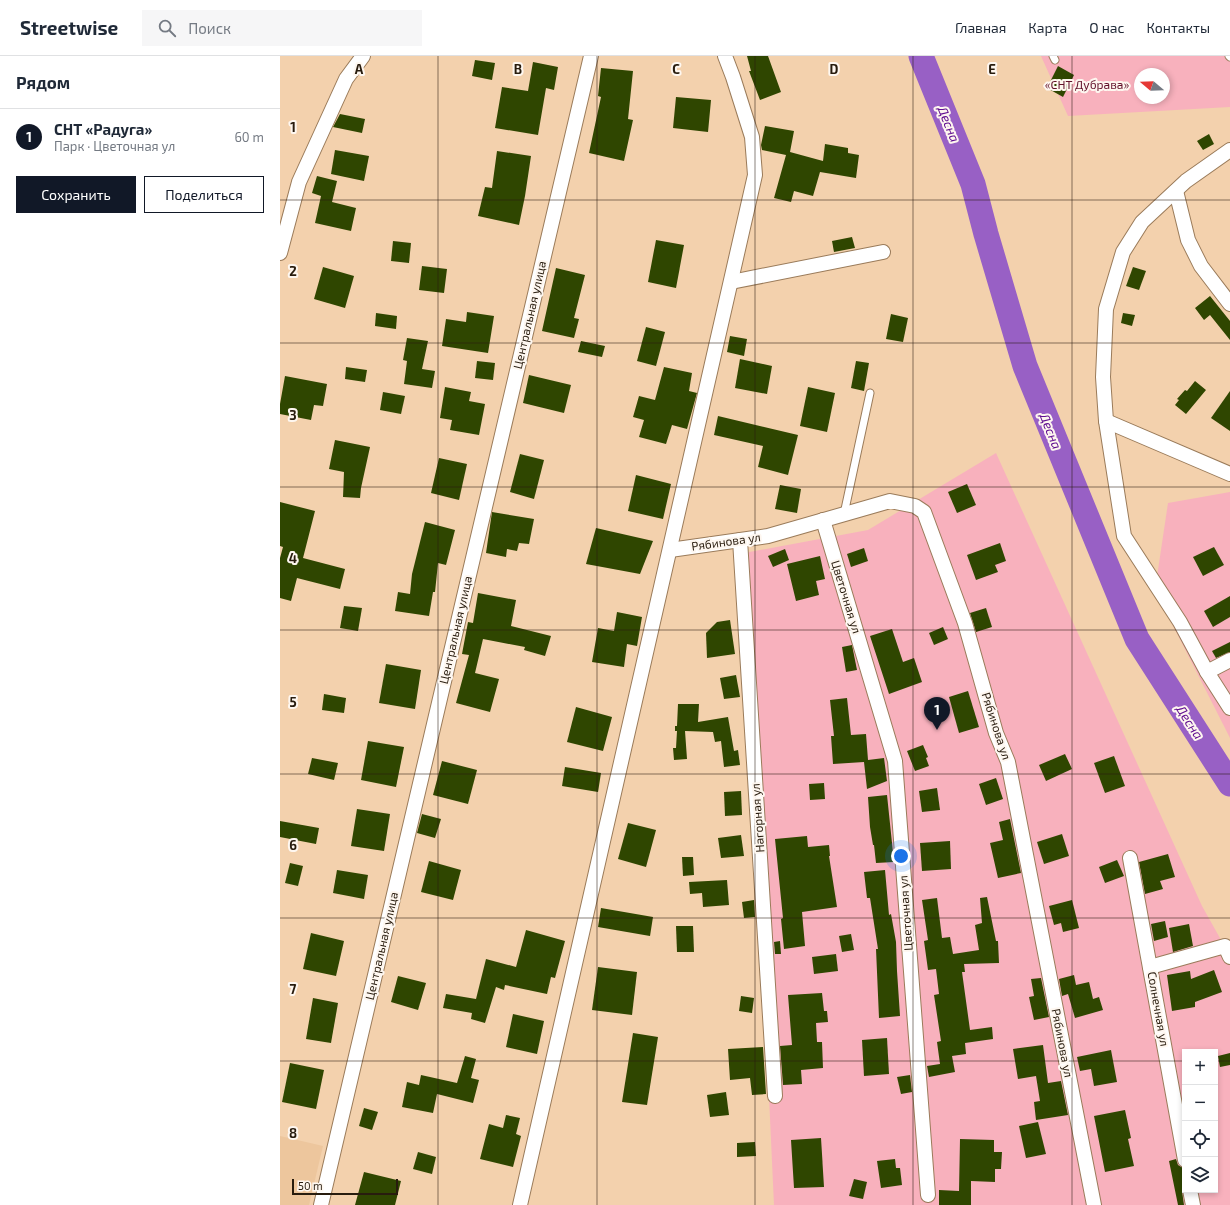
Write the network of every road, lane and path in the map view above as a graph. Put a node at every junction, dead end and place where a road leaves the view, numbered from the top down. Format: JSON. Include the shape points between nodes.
{"nodes":[{"id":1,"x":363,"y":56,"type":"edge"},
{"id":2,"x":591,"y":56,"type":"edge"},
{"id":3,"x":725,"y":56,"type":"edge"},
{"id":4,"x":1230,"y":150,"type":"edge"},
{"id":5,"x":1176,"y":191,"type":"junction"},
{"id":6,"x":883,"y":252,"type":"dead end"},
{"id":7,"x":280,"y":253,"type":"edge"},
{"id":8,"x":731,"y":282,"type":"junction"},
{"id":9,"x":1230,"y":304,"type":"edge"},
{"id":10,"x":870,"y":393,"type":"dead end"},
{"id":11,"x":1106,"y":421,"type":"junction"},
{"id":12,"x":1230,"y":474,"type":"edge"},
{"id":13,"x":844,"y":514,"type":"junction"},
{"id":14,"x":823,"y":520,"type":"junction"},
{"id":15,"x":740,"y":540,"type":"junction"},
{"id":16,"x":670,"y":550,"type":"junction"},
{"id":17,"x":1230,"y":660,"type":"edge"},
{"id":18,"x":1207,"y":672,"type":"junction"},
{"id":19,"x":1230,"y":708,"type":"edge"},
{"id":20,"x":1130,"y":858,"type":"dead end"},
{"id":21,"x":1230,"y":957,"type":"edge"},
{"id":22,"x":1150,"y":967,"type":"junction"},
{"id":23,"x":775,"y":1096,"type":"dead end"},
{"id":24,"x":1184,"y":1157,"type":"edge"},
{"id":25,"x":1191,"y":1193,"type":"edge"},
{"id":26,"x":928,"y":1196,"type":"dead end"},
{"id":27,"x":321,"y":1205,"type":"edge"},
{"id":28,"x":520,"y":1205,"type":"edge"},
{"id":29,"x":1094,"y":1205,"type":"edge"},
{"id":30,"x":1193,"y":1205,"type":"edge"}],
"edges":[{"from":1,"to":7,"type":"street","via":[[346,79],[299,182]]},
{"from":2,"to":27,"type":"street","name":"Центральная улица"},
{"from":3,"to":8,"type":"street","via":[[752,137],[755,175]]},
{"from":4,"to":5,"type":"street"},
{"from":5,"to":9,"type":"street","via":[[1188,240],[1201,266]]},
{"from":5,"to":11,"type":"street","via":[[1142,222],[1123,252],[1106,309],[1103,377]]},
{"from":6,"to":8,"type":"street"},
{"from":8,"to":16,"type":"street"},
{"from":10,"to":13,"type":"lane"},
{"from":11,"to":12,"type":"street"},
{"from":11,"to":18,"type":"street","via":[[1124,536],[1180,622]]},
{"from":13,"to":14,"type":"street","name":"Рябинова ул"},
{"from":13,"to":29,"type":"street","name":"Рябинова ул","via":[[890,501],[915,506],[924,512],[965,623],[996,733],[1008,762]]},
{"from":14,"to":15,"type":"street","name":"Рябинова ул","via":[[768,536]]},
{"from":14,"to":26,"type":"street","name":"Цветочная ул","via":[[895,760]]},
{"from":15,"to":16,"type":"street","name":"Рябинова ул"},
{"from":15,"to":23,"type":"street","name":"Нагорная ул"},
{"from":16,"to":28,"type":"street"},
{"from":17,"to":18,"type":"street"},
{"from":18,"to":19,"type":"street"},
{"from":20,"to":22,"type":"street","name":"Солнечная ул"},
{"from":21,"to":22,"type":"street","via":[[1225,946]]},
{"from":22,"to":24,"type":"street","name":"Солнечная ул"},
{"from":25,"to":30,"type":"street"}]}
